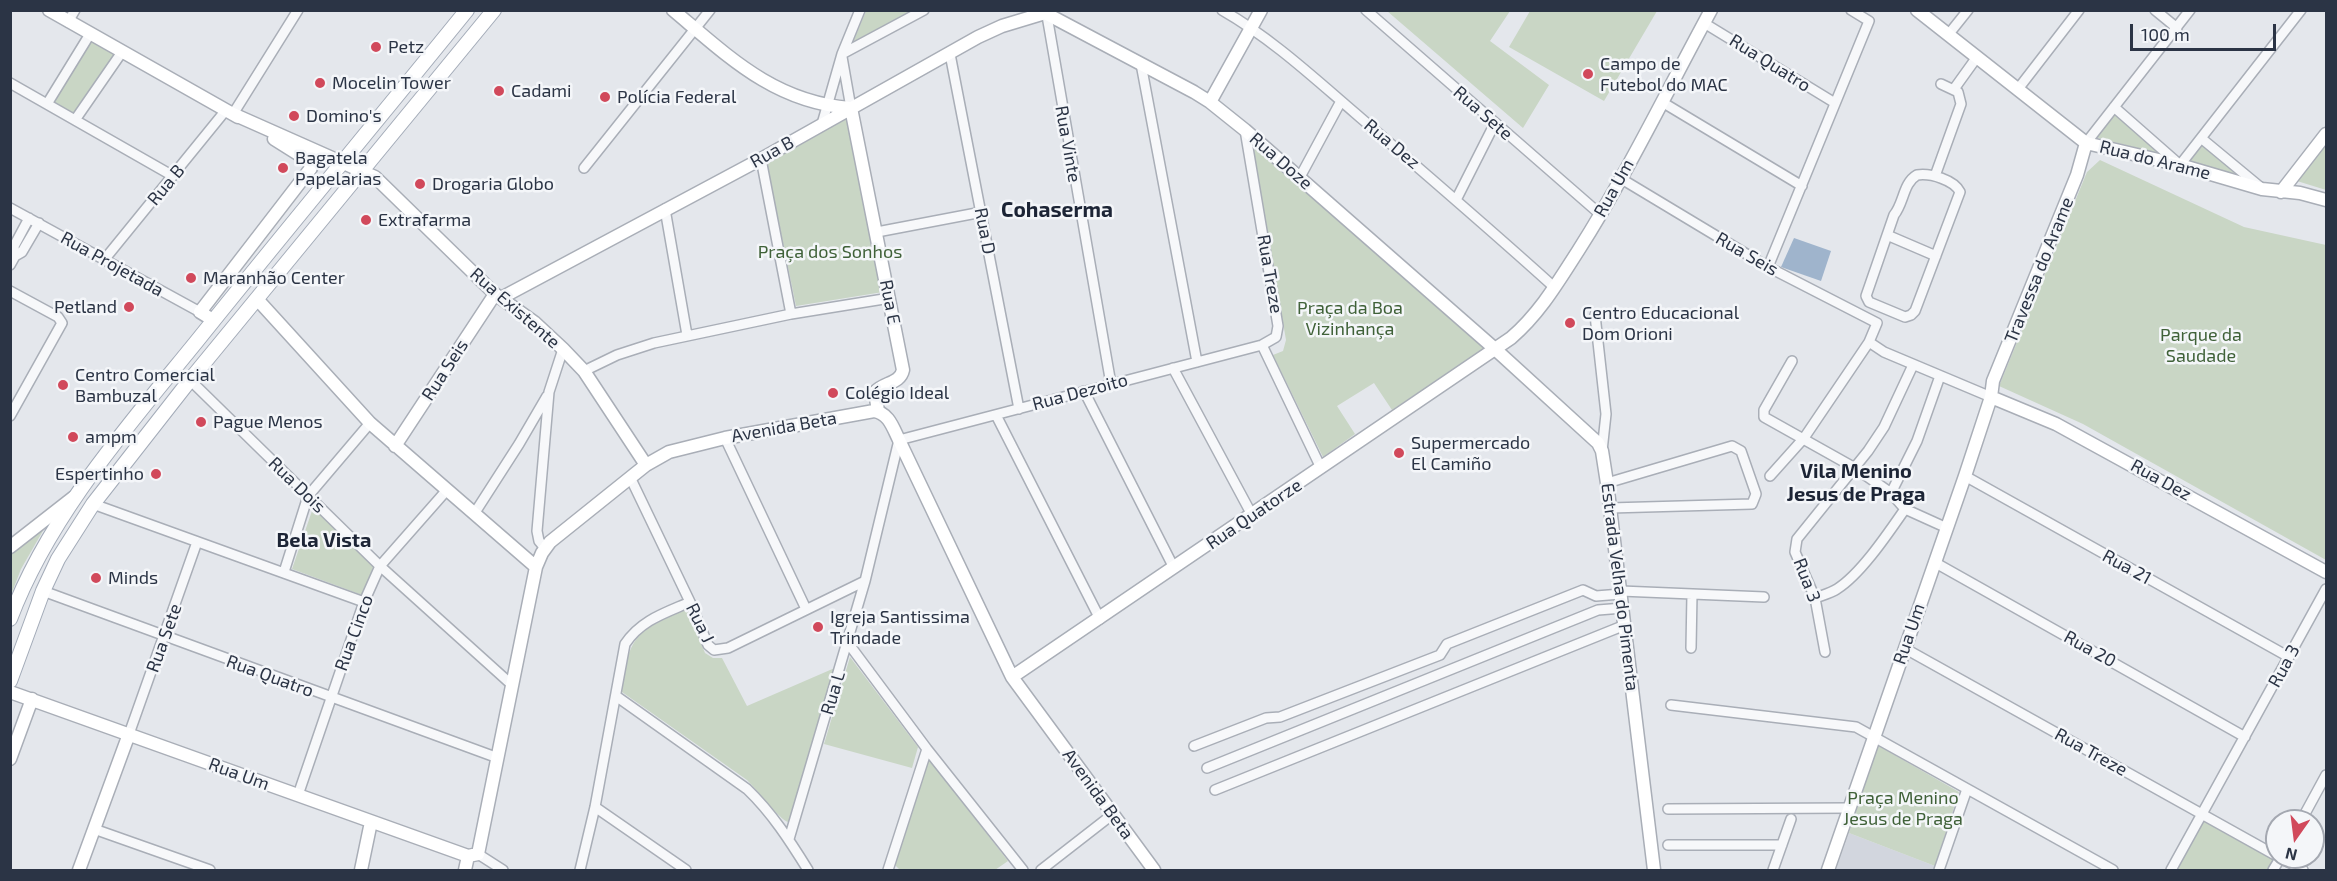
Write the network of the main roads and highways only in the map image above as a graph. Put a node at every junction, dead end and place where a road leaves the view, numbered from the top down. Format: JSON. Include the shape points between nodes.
{"nodes":[{"id":1,"x":467,"y":10,"type":"edge"},
{"id":2,"x":494,"y":10,"type":"edge"},
{"id":3,"x":10,"y":619,"type":"edge"},
{"id":4,"x":12,"y":675,"type":"edge"}],
"edges":[{"from":1,"to":3,"type":"main road","via":[[213,320],[79,492],[44,546]]},
{"from":2,"to":4,"type":"main road","via":[[93,504],[42,591]]}]}
